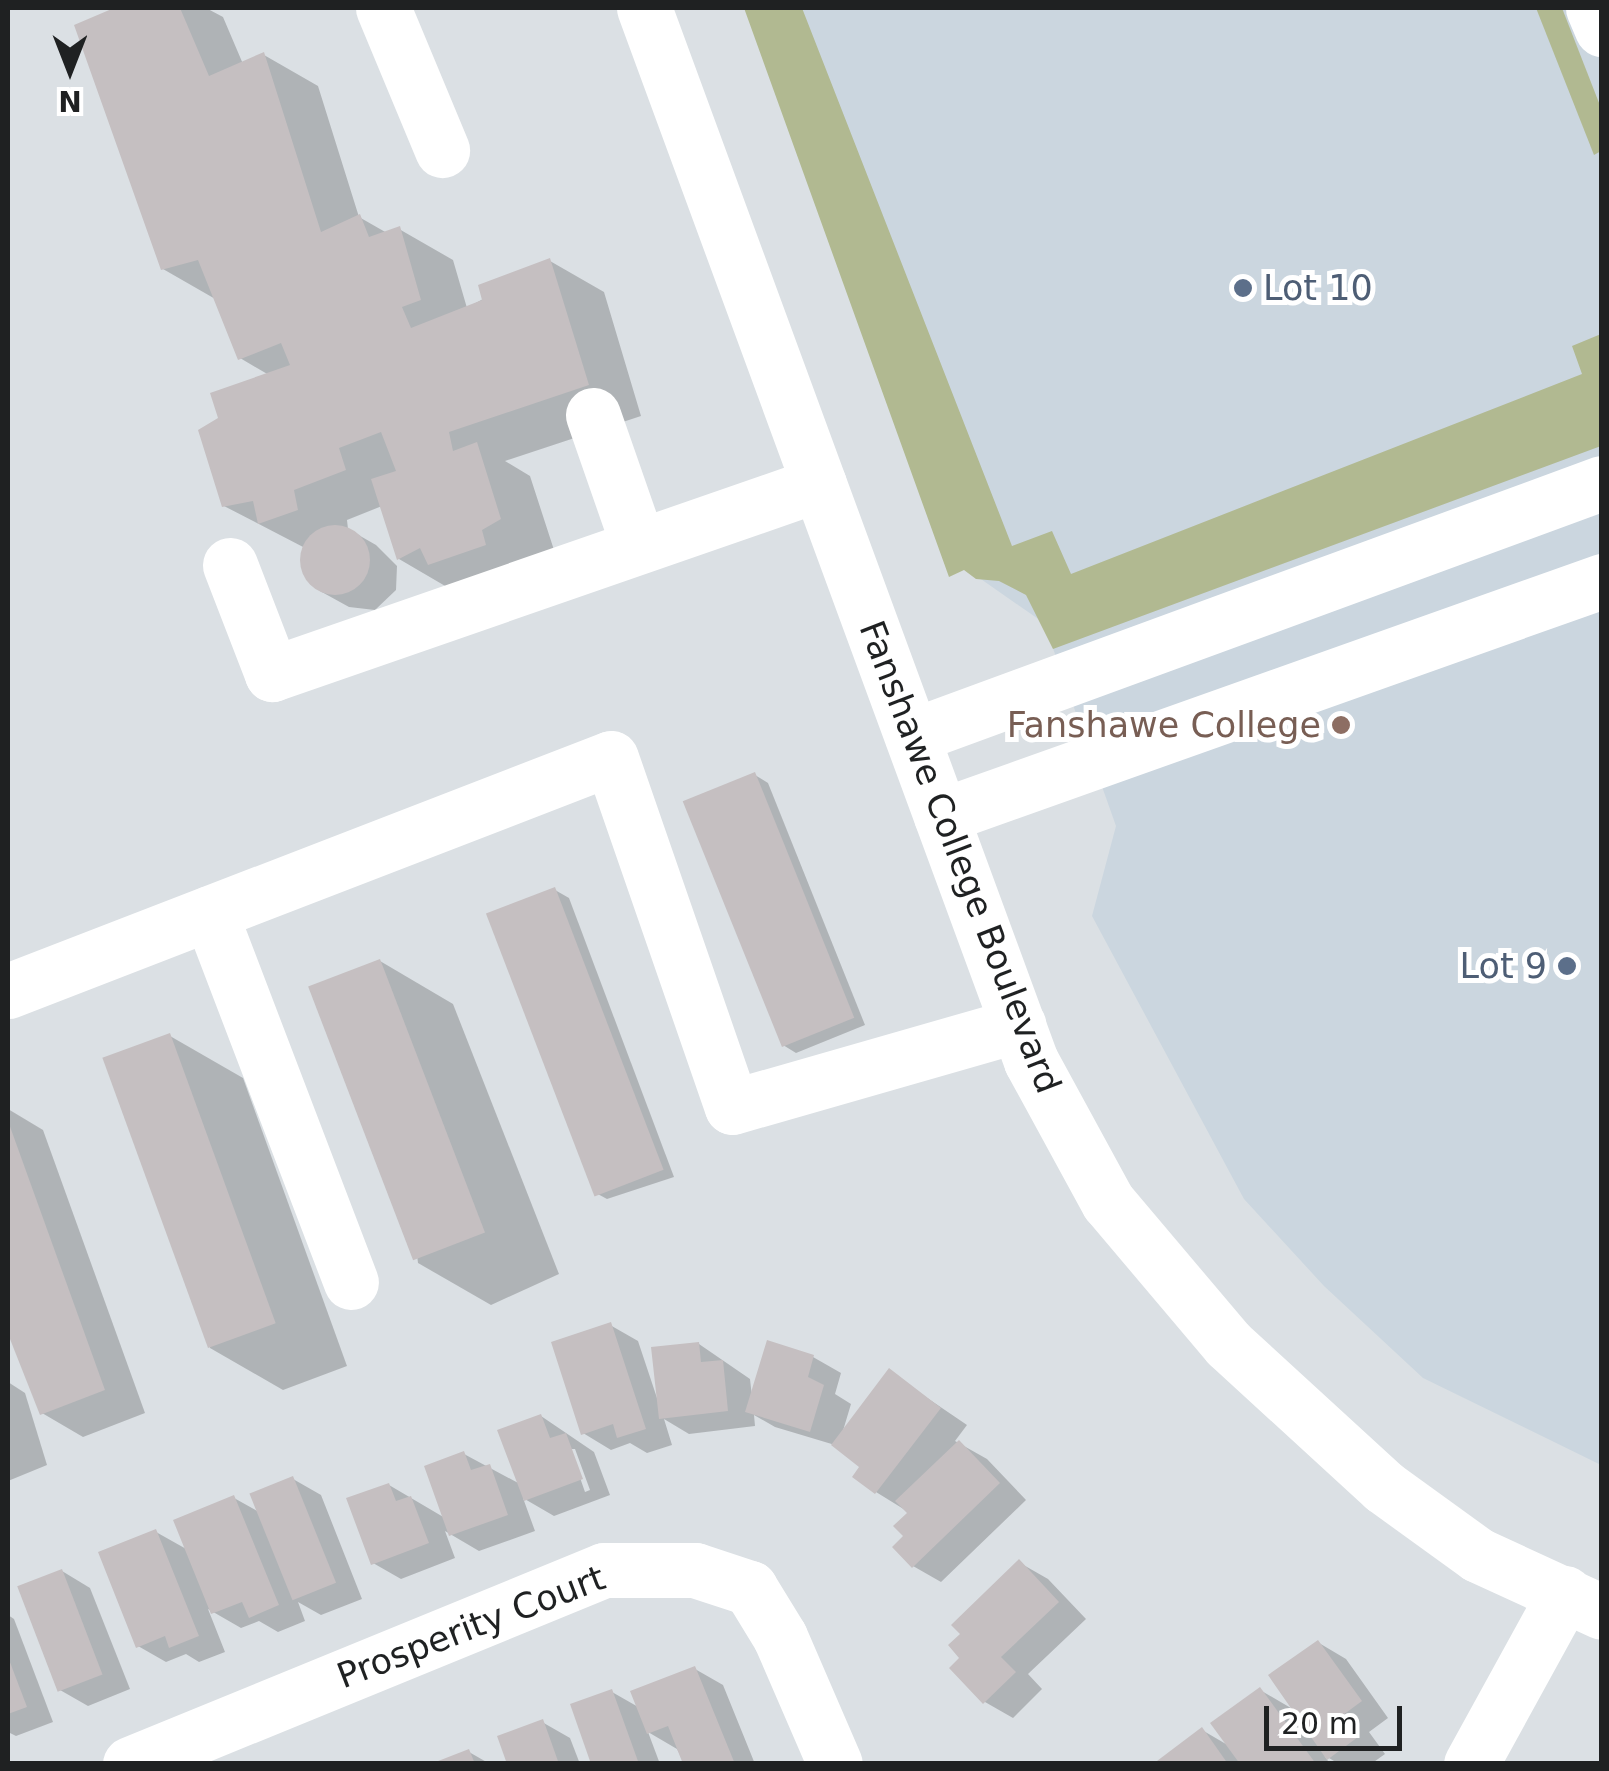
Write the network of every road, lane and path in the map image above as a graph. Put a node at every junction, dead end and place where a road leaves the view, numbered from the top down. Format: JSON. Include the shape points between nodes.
{"nodes":[{"id":1,"x":383,"y":8,"type":"edge"},
{"id":2,"x":644,"y":8,"type":"edge"},
{"id":3,"x":1594,"y":8,"type":"edge"},
{"id":4,"x":1602,"y":29,"type":"edge"},
{"id":5,"x":442,"y":150,"type":"dead end"},
{"id":6,"x":593,"y":415,"type":"dead end"},
{"id":7,"x":1602,"y":483,"type":"edge"},
{"id":8,"x":819,"y":484,"type":"junction"},
{"id":9,"x":638,"y":544,"type":"junction"},
{"id":10,"x":230,"y":565,"type":"dead end"},
{"id":11,"x":1602,"y":581,"type":"edge"},
{"id":12,"x":912,"y":736,"type":"junction"},
{"id":13,"x":940,"y":816,"type":"junction"},
{"id":14,"x":210,"y":913,"type":"junction"},
{"id":15,"x":8,"y":991,"type":"edge"},
{"id":16,"x":1018,"y":1026,"type":"junction"},
{"id":17,"x":351,"y":1282,"type":"dead end"},
{"id":18,"x":1583,"y":1603,"type":"edge"},
{"id":19,"x":130,"y":1764,"type":"edge"},
{"id":20,"x":835,"y":1764,"type":"edge"},
{"id":21,"x":1471,"y":1764,"type":"edge"}],
"edges":[{"from":1,"to":5,"type":"street"},
{"from":2,"to":8,"type":"street","name":"Fanshawe College Boulevard"},
{"from":3,"to":4,"type":"street"},
{"from":6,"to":9,"type":"street"},
{"from":7,"to":12,"type":"street"},
{"from":8,"to":9,"type":"street"},
{"from":8,"to":12,"type":"street","name":"Fanshawe College Boulevard"},
{"from":9,"to":10,"type":"street","via":[[272,674]]},
{"from":11,"to":13,"type":"street"},
{"from":12,"to":13,"type":"street","name":"Fanshawe College Boulevard"},
{"from":13,"to":16,"type":"street","name":"Fanshawe College Boulevard"},
{"from":14,"to":15,"type":"street"},
{"from":14,"to":16,"type":"street","via":[[611,758],[732,1107]]},
{"from":14,"to":17,"type":"street"},
{"from":16,"to":18,"type":"street","name":"Fanshawe College Boulevard","via":[[1108,1202],[1228,1344],[1384,1487],[1478,1555]]},
{"from":18,"to":21,"type":"street"},
{"from":19,"to":20,"type":"street","name":"Prosperity Court","via":[[604,1570],[695,1570],[750,1588],[780,1637]]}]}
